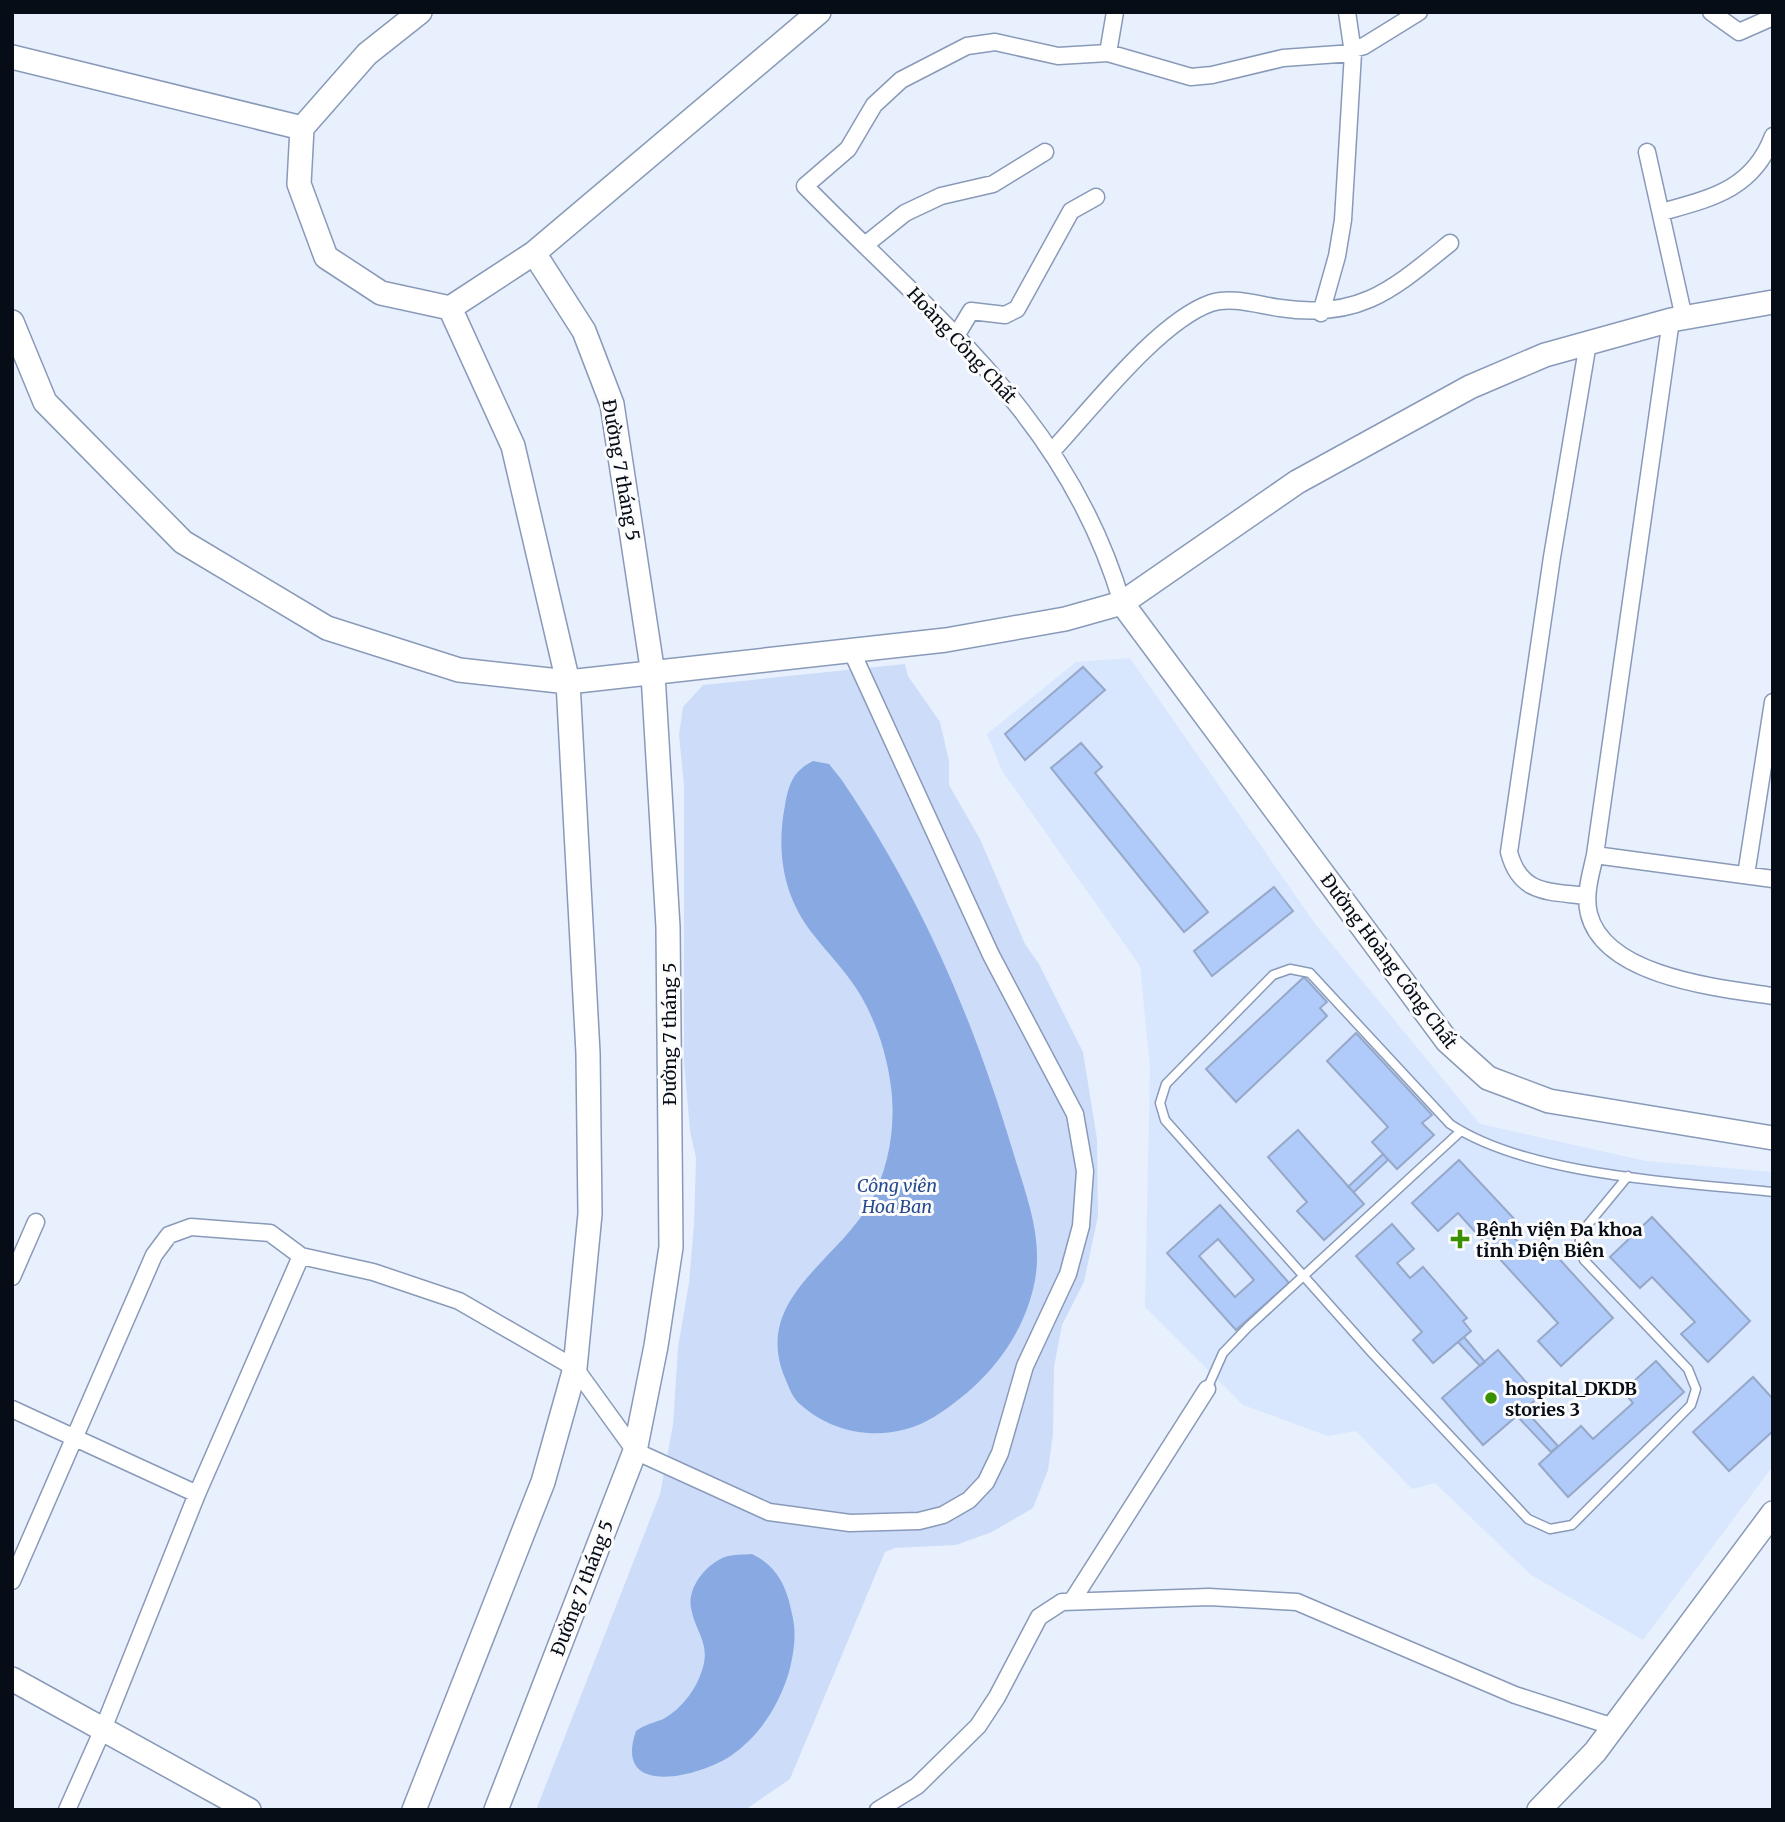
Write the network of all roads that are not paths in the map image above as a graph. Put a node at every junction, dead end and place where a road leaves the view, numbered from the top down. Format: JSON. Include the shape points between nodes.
{"nodes":[{"id":1,"x":419,"y":12,"type":"edge"},
{"id":2,"x":819,"y":12,"type":"edge"},
{"id":3,"x":1115,"y":12,"type":"edge"},
{"id":4,"x":1347,"y":12,"type":"edge"},
{"id":5,"x":1419,"y":12,"type":"edge"},
{"id":6,"x":1711,"y":12,"type":"edge"},
{"id":7,"x":1773,"y":17,"type":"edge"},
{"id":8,"x":1353,"y":51,"type":"junction"},
{"id":9,"x":1108,"y":54,"type":"junction"},
{"id":10,"x":12,"y":57,"type":"edge"},
{"id":11,"x":302,"y":128,"type":"junction"},
{"id":12,"x":1773,"y":136,"type":"edge"},
{"id":13,"x":1045,"y":152,"type":"dead end"},
{"id":14,"x":1647,"y":152,"type":"dead end"},
{"id":15,"x":1096,"y":197,"type":"dead end"},
{"id":16,"x":1662,"y":212,"type":"junction"},
{"id":17,"x":1450,"y":243,"type":"dead end"},
{"id":18,"x":865,"y":246,"type":"junction"},
{"id":19,"x":534,"y":253,"type":"junction"},
{"id":20,"x":1773,"y":302,"type":"edge"},
{"id":21,"x":450,"y":308,"type":"junction"},
{"id":22,"x":1321,"y":313,"type":"junction"},
{"id":23,"x":1677,"y":319,"type":"junction"},
{"id":24,"x":12,"y":322,"type":"edge"},
{"id":25,"x":956,"y":336,"type":"junction"},
{"id":26,"x":1588,"y":343,"type":"junction"},
{"id":27,"x":1053,"y":450,"type":"junction"},
{"id":28,"x":1122,"y":603,"type":"junction"},
{"id":29,"x":851,"y":650,"type":"junction"},
{"id":30,"x":653,"y":674,"type":"junction"},
{"id":31,"x":568,"y":682,"type":"junction"},
{"id":32,"x":1773,"y":702,"type":"edge"},
{"id":33,"x":1595,"y":855,"type":"junction"},
{"id":34,"x":1746,"y":875,"type":"junction"},
{"id":35,"x":1773,"y":879,"type":"edge"},
{"id":36,"x":1586,"y":896,"type":"junction"},
{"id":37,"x":1773,"y":996,"type":"edge"},
{"id":38,"x":1461,"y":1131,"type":"junction"},
{"id":39,"x":1773,"y":1138,"type":"edge"},
{"id":40,"x":1628,"y":1176,"type":"junction"},
{"id":41,"x":1773,"y":1192,"type":"edge"},
{"id":42,"x":36,"y":1222,"type":"dead end"},
{"id":43,"x":301,"y":1256,"type":"junction"},
{"id":44,"x":1306,"y":1276,"type":"junction"},
{"id":45,"x":12,"y":1277,"type":"edge"},
{"id":46,"x":575,"y":1368,"type":"junction"},
{"id":47,"x":1207,"y":1389,"type":"joint"},
{"id":48,"x":12,"y":1409,"type":"edge"},
{"id":49,"x":75,"y":1437,"type":"junction"},
{"id":50,"x":635,"y":1451,"type":"junction"},
{"id":51,"x":197,"y":1494,"type":"junction"},
{"id":52,"x":1773,"y":1513,"type":"edge"},
{"id":53,"x":12,"y":1581,"type":"edge"},
{"id":54,"x":1072,"y":1601,"type":"junction"},
{"id":55,"x":12,"y":1679,"type":"edge"},
{"id":56,"x":1614,"y":1727,"type":"junction"},
{"id":57,"x":103,"y":1729,"type":"junction"},
{"id":58,"x":237,"y":1807,"type":"edge"},
{"id":59,"x":67,"y":1810,"type":"edge"},
{"id":60,"x":414,"y":1810,"type":"edge"},
{"id":61,"x":496,"y":1810,"type":"edge"},
{"id":62,"x":878,"y":1810,"type":"edge"},
{"id":63,"x":1539,"y":1810,"type":"edge"}],
"edges":[{"from":1,"to":11,"type":"street","via":[[367,54]]},
{"from":2,"to":19,"type":"street"},
{"from":3,"to":9,"type":"street"},
{"from":4,"to":8,"type":"street"},
{"from":5,"to":8,"type":"street"},
{"from":6,"to":7,"type":"street","via":[[1739,32]]},
{"from":8,"to":9,"type":"street","via":[[1283,58],[1191,77]]},
{"from":8,"to":22,"type":"street","via":[[1343,220]]},
{"from":9,"to":18,"type":"street","name":"Hoàng Công Chất","via":[[1058,56],[995,42],[957,50],[901,80],[874,105],[848,149],[805,186]]},
{"from":10,"to":11,"type":"street"},
{"from":11,"to":21,"type":"street","via":[[299,184],[326,257],[381,293]]},
{"from":12,"to":16,"type":"street","via":[[1750,173],[1721,195]]},
{"from":13,"to":18,"type":"street","via":[[993,184],[940,197],[905,213]]},
{"from":14,"to":16,"type":"street"},
{"from":15,"to":25,"type":"street","via":[[1071,211],[1017,309],[1004,316],[971,311]]},
{"from":16,"to":23,"type":"street"},
{"from":17,"to":22,"type":"street","via":[[1370,301]]},
{"from":18,"to":25,"type":"street","name":"Hoàng Công Chất"},
{"from":19,"to":21,"type":"street"},
{"from":19,"to":30,"type":"street","name":"Đường 7 tháng 5","via":[[584,331],[612,404]]},
{"from":20,"to":23,"type":"street"},
{"from":21,"to":31,"type":"street","via":[[513,446]]},
{"from":22,"to":27,"type":"street","via":[[1222,300],[1203,306],[1144,349]]},
{"from":23,"to":26,"type":"street"},
{"from":23,"to":33,"type":"street"},
{"from":24,"to":31,"type":"street","via":[[45,402],[183,542],[327,628],[459,670]]},
{"from":25,"to":27,"type":"street","name":"Hoàng Công Chất","via":[[989,368]]},
{"from":26,"to":28,"type":"street","via":[[1545,355],[1470,387],[1297,482]]},
{"from":26,"to":36,"type":"street","via":[[1509,852],[1513,869],[1525,883],[1543,891]]},
{"from":27,"to":28,"type":"street","name":"Hoàng Công Chất","via":[[1107,555]]},
{"from":28,"to":29,"type":"street","via":[[1065,619],[946,640]]},
{"from":28,"to":39,"type":"street","name":"Đường Hoàng Công Chất","via":[[1447,1041],[1488,1078],[1549,1101]]},
{"from":29,"to":30,"type":"street"},
{"from":29,"to":50,"type":"street","via":[[991,955],[1075,1114],[1085,1171],[1078,1238],[1068,1275],[1025,1366],[1000,1453],[986,1482],[969,1500],[943,1515],[919,1521],[850,1523],[769,1512]]},
{"from":30,"to":31,"type":"street"},
{"from":30,"to":50,"type":"street","name":"Đường 7 tháng 5","via":[[668,927],[671,1247]]},
{"from":31,"to":46,"type":"street","via":[[584,962],[590,1187]]},
{"from":32,"to":34,"type":"street"},
{"from":33,"to":34,"type":"street"},
{"from":33,"to":36,"type":"street"},
{"from":34,"to":35,"type":"street"},
{"from":36,"to":37,"type":"street","via":[[1595,929],[1618,955],[1659,973]]},
{"from":38,"to":40,"type":"lane","via":[[1478,1142],[1521,1155]]},
{"from":38,"to":44,"type":"lane"},
{"from":38,"to":44,"type":"lane","via":[[1310,973],[1290,969],[1273,975],[1166,1084],[1160,1103],[1165,1120]]},
{"from":40,"to":41,"type":"lane"},
{"from":40,"to":44,"type":"lane","via":[[1581,1233],[1579,1246],[1584,1260],[1688,1369],[1696,1389],[1691,1405],[1572,1525],[1550,1529],[1528,1519]]},
{"from":42,"to":45,"type":"street"},
{"from":43,"to":46,"type":"street","via":[[373,1272],[459,1301]]},
{"from":43,"to":49,"type":"street","via":[[270,1233],[191,1227],[169,1235],[154,1255]]},
{"from":43,"to":51,"type":"street"},
{"from":44,"to":47,"type":"lane","via":[[1223,1353]]},
{"from":46,"to":50,"type":"street"},
{"from":46,"to":60,"type":"street","via":[[543,1482]]},
{"from":47,"to":54,"type":"street"},
{"from":48,"to":49,"type":"street"},
{"from":49,"to":51,"type":"street"},
{"from":49,"to":53,"type":"street"},
{"from":50,"to":61,"type":"street","name":"Đường 7 tháng 5"},
{"from":51,"to":57,"type":"street"},
{"from":52,"to":56,"type":"street"},
{"from":54,"to":56,"type":"street","via":[[1209,1597],[1297,1602],[1515,1695]]},
{"from":54,"to":62,"type":"street","via":[[1039,1617],[978,1726],[917,1786]]},
{"from":55,"to":57,"type":"street"},
{"from":56,"to":63,"type":"street"},
{"from":57,"to":58,"type":"street"},
{"from":57,"to":59,"type":"street"}]}
